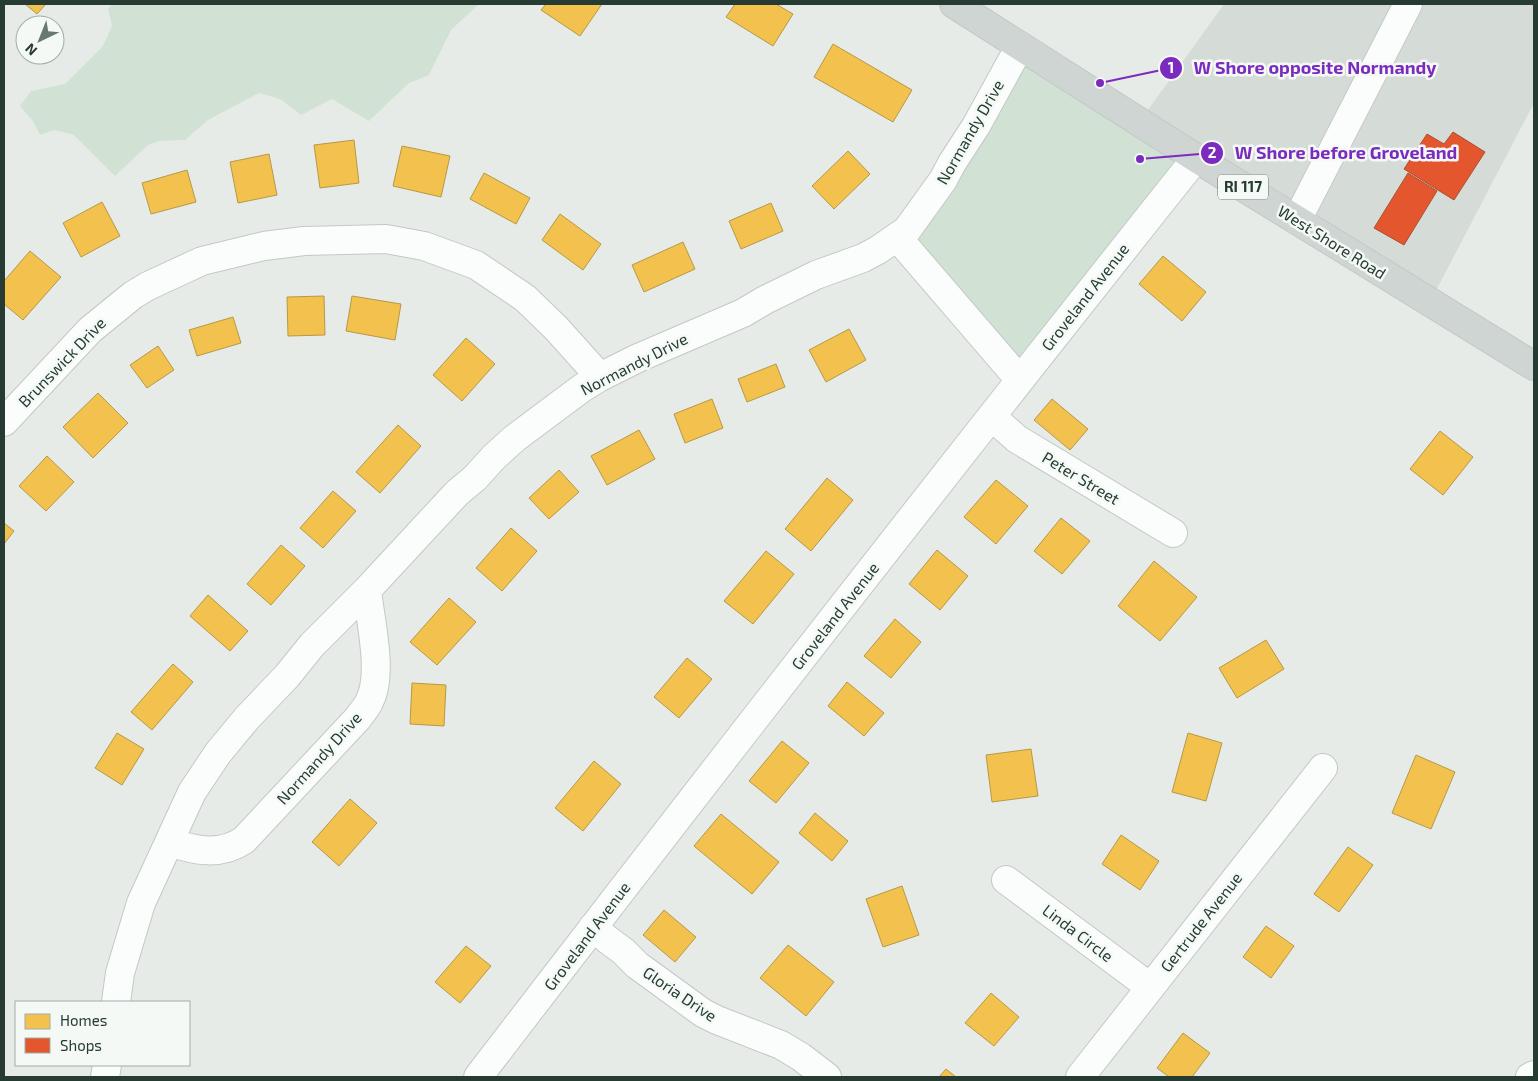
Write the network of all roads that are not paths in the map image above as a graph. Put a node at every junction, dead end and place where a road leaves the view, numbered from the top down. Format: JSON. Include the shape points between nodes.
{"nodes":[{"id":1,"x":954,"y":4,"type":"edge"},
{"id":2,"x":1408,"y":4,"type":"edge"},
{"id":3,"x":1020,"y":46,"type":"junction"},
{"id":4,"x":1196,"y":158,"type":"junction"},
{"id":5,"x":1297,"y":220,"type":"junction"},
{"id":6,"x":897,"y":237,"type":"junction"},
{"id":7,"x":1534,"y":366,"type":"edge"},
{"id":8,"x":600,"y":378,"type":"junction"},
{"id":9,"x":1020,"y":380,"type":"junction"},
{"id":10,"x":992,"y":417,"type":"junction"},
{"id":11,"x":4,"y":422,"type":"edge"},
{"id":12,"x":1173,"y":534,"type":"dead end"},
{"id":13,"x":367,"y":590,"type":"junction"},
{"id":14,"x":1323,"y":768,"type":"dead end"},
{"id":15,"x":170,"y":842,"type":"junction"},
{"id":16,"x":1006,"y":880,"type":"dead end"},
{"id":17,"x":593,"y":927,"type":"junction"},
{"id":18,"x":1150,"y":987,"type":"junction"},
{"id":19,"x":116,"y":1001,"type":"edge"},
{"id":20,"x":1534,"y":1075,"type":"edge"},
{"id":21,"x":478,"y":1077,"type":"edge"},
{"id":22,"x":827,"y":1077,"type":"edge"},
{"id":23,"x":1080,"y":1077,"type":"edge"},
{"id":24,"x":1530,"y":1077,"type":"edge"}],
"edges":[{"from":1,"to":3,"type":"main road","name":"West Shore Road","number":"RI 117"},
{"from":2,"to":5,"type":"street"},
{"from":3,"to":4,"type":"main road","name":"West Shore Road","number":"RI 117"},
{"from":3,"to":6,"type":"street","name":"Normandy Drive","via":[[943,180],[914,223]]},
{"from":4,"to":5,"type":"main road","name":"West Shore Road","number":"RI 117"},
{"from":4,"to":9,"type":"street","name":"Groveland Avenue"},
{"from":5,"to":7,"type":"main road","name":"West Shore Road","number":"RI 117"},
{"from":6,"to":8,"type":"street","name":"Normandy Drive","via":[[863,258],[816,275],[743,313]]},
{"from":6,"to":9,"type":"street"},
{"from":8,"to":11,"type":"street","name":"Brunswick Drive","via":[[525,298],[476,265],[424,246],[386,239],[304,242],[264,246],[202,261],[132,295],[90,330]]},
{"from":8,"to":13,"type":"street","name":"Normandy Drive","via":[[564,401],[494,457]]},
{"from":9,"to":10,"type":"street","name":"Groveland Avenue"},
{"from":10,"to":12,"type":"street","name":"Peter Street","via":[[1017,439]]},
{"from":10,"to":17,"type":"street","name":"Groveland Avenue"},
{"from":13,"to":15,"type":"street","name":"Normandy Drive","via":[[312,645],[218,753],[192,792]]},
{"from":13,"to":15,"type":"street","name":"Normandy Drive","via":[[376,680],[369,703],[358,718],[240,843],[225,850],[204,850]]},
{"from":14,"to":18,"type":"street","name":"Gertrude Avenue"},
{"from":15,"to":19,"type":"street","name":"Normandy Drive","via":[[140,903],[120,973]]},
{"from":16,"to":18,"type":"street","name":"Linda Circle"},
{"from":17,"to":21,"type":"street","name":"Groveland Avenue"},
{"from":17,"to":22,"type":"street","name":"Gloria Drive","via":[[637,965],[703,1013],[781,1045]]},
{"from":18,"to":23,"type":"street","name":"Gertrude Avenue"},
{"from":20,"to":24,"type":"street"}]}
